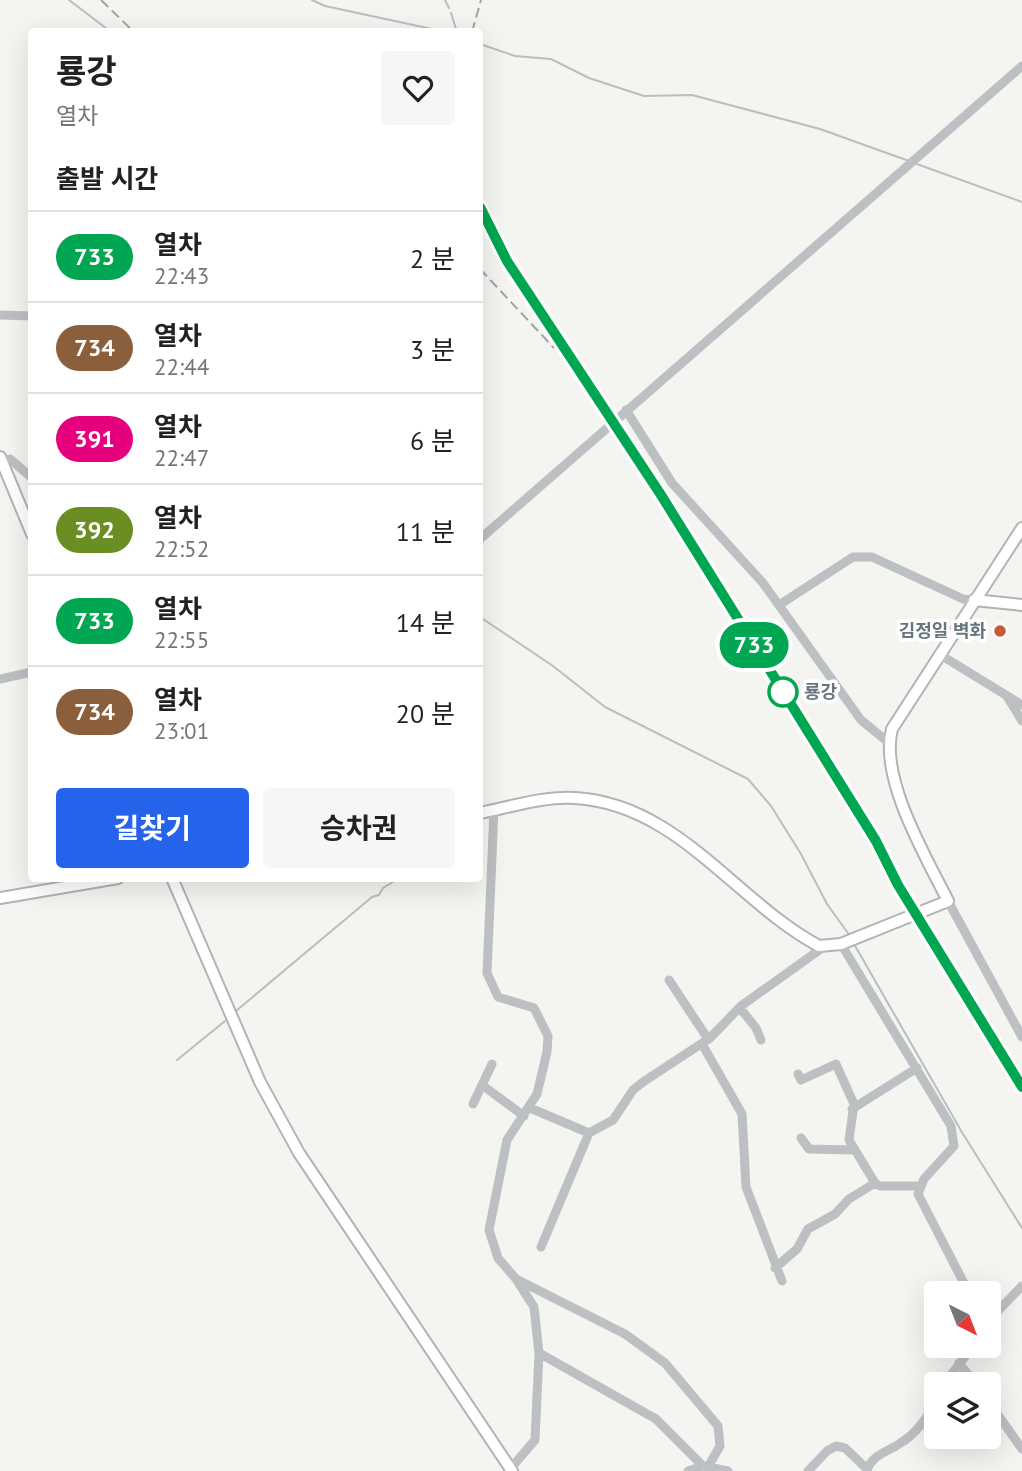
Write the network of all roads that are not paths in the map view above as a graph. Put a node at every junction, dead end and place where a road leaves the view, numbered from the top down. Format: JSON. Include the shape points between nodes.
{"nodes":[{"id":1,"x":1022,"y":66,"type":"edge"},
{"id":2,"x":0,"y":315,"type":"edge"},
{"id":3,"x":28,"y":316,"type":"edge"},
{"id":4,"x":626,"y":410,"type":"junction"},
{"id":5,"x":1,"y":460,"type":"edge"},
{"id":6,"x":28,"y":475,"type":"edge"},
{"id":7,"x":28,"y":524,"type":"edge"},
{"id":8,"x":1022,"y":528,"type":"edge"},
{"id":9,"x":483,"y":536,"type":"edge"},
{"id":10,"x":974,"y":600,"type":"junction"},
{"id":11,"x":779,"y":605,"type":"junction"},
{"id":12,"x":1022,"y":605,"type":"edge"},
{"id":13,"x":939,"y":654,"type":"junction"},
{"id":14,"x":28,"y":673,"type":"edge"},
{"id":15,"x":0,"y":679,"type":"edge"},
{"id":16,"x":1007,"y":697,"type":"junction"},
{"id":17,"x":1022,"y":705,"type":"edge"},
{"id":18,"x":1022,"y":721,"type":"edge"},
{"id":19,"x":888,"y":742,"type":"junction"},
{"id":20,"x":494,"y":810,"type":"junction"},
{"id":21,"x":483,"y":812,"type":"edge"},
{"id":22,"x":94,"y":882,"type":"edge"},
{"id":23,"x":174,"y":882,"type":"edge"},
{"id":24,"x":0,"y":898,"type":"edge"},
{"id":25,"x":948,"y":901,"type":"junction"},
{"id":26,"x":849,"y":942,"type":"junction"},
{"id":27,"x":825,"y":946,"type":"junction"},
{"id":28,"x":669,"y":980,"type":"dead end"},
{"id":29,"x":740,"y":1008,"type":"junction"},
{"id":30,"x":1022,"y":1037,"type":"edge"},
{"id":31,"x":761,"y":1040,"type":"dead end"},
{"id":32,"x":705,"y":1041,"type":"junction"},
{"id":33,"x":492,"y":1064,"type":"dead end"},
{"id":34,"x":917,"y":1069,"type":"junction"},
{"id":35,"x":798,"y":1074,"type":"dead end"},
{"id":36,"x":482,"y":1085,"type":"junction"},
{"id":37,"x":473,"y":1104,"type":"dead end"},
{"id":38,"x":852,"y":1109,"type":"junction"},
{"id":39,"x":527,"y":1112,"type":"junction"},
{"id":40,"x":589,"y":1133,"type":"junction"},
{"id":41,"x":801,"y":1138,"type":"dead end"},
{"id":42,"x":854,"y":1150,"type":"junction"},
{"id":43,"x":875,"y":1183,"type":"junction"},
{"id":44,"x":919,"y":1186,"type":"junction"},
{"id":45,"x":541,"y":1247,"type":"dead end"},
{"id":46,"x":775,"y":1268,"type":"junction"},
{"id":47,"x":516,"y":1279,"type":"junction"},
{"id":48,"x":782,"y":1281,"type":"dead end"},
{"id":49,"x":963,"y":1281,"type":"edge"},
{"id":50,"x":1022,"y":1286,"type":"edge"},
{"id":51,"x":1001,"y":1308,"type":"edge"},
{"id":52,"x":539,"y":1353,"type":"junction"},
{"id":53,"x":963,"y":1358,"type":"edge"},
{"id":54,"x":959,"y":1363,"type":"junction"},
{"id":55,"x":953,"y":1372,"type":"edge"},
{"id":56,"x":966,"y":1372,"type":"edge"},
{"id":57,"x":924,"y":1418,"type":"edge"},
{"id":58,"x":1001,"y":1419,"type":"edge"},
{"id":59,"x":1022,"y":1449,"type":"edge"},
{"id":60,"x":705,"y":1467,"type":"junction"},
{"id":61,"x":511,"y":1470,"type":"edge"},
{"id":62,"x":867,"y":1470,"type":"edge"},
{"id":63,"x":688,"y":1471,"type":"edge"},
{"id":64,"x":728,"y":1471,"type":"edge"},
{"id":65,"x":808,"y":1471,"type":"edge"}],
"edges":[{"from":1,"to":4,"type":"street"},
{"from":2,"to":3,"type":"street"},
{"from":4,"to":9,"type":"street"},
{"from":4,"to":11,"type":"street","via":[[672,483]]},
{"from":5,"to":6,"type":"street","via":[[9,459]]},
{"from":5,"to":7,"type":"main road"},
{"from":8,"to":10,"type":"main road"},
{"from":10,"to":11,"type":"street","via":[[962,599],[861,555]]},
{"from":10,"to":12,"type":"main road"},
{"from":10,"to":13,"type":"main road"},
{"from":11,"to":19,"type":"street","via":[[861,720]]},
{"from":13,"to":16,"type":"street"},
{"from":13,"to":19,"type":"main road"},
{"from":14,"to":15,"type":"street"},
{"from":16,"to":17,"type":"street"},
{"from":16,"to":18,"type":"street"},
{"from":19,"to":25,"type":"main road","via":[[903,808]]},
{"from":20,"to":21,"type":"main road"},
{"from":20,"to":27,"type":"main road","via":[[576,798],[648,817],[807,939]]},
{"from":20,"to":39,"type":"street","via":[[487,973],[498,998],[534,1008],[548,1036],[539,1087]]},
{"from":22,"to":24,"type":"main road"},
{"from":23,"to":61,"type":"main road","via":[[249,1060],[299,1153]]},
{"from":25,"to":26,"type":"main road"},
{"from":25,"to":30,"type":"street"},
{"from":26,"to":27,"type":"main road"},
{"from":26,"to":34,"type":"street"},
{"from":27,"to":29,"type":"street"},
{"from":28,"to":32,"type":"street"},
{"from":29,"to":31,"type":"street"},
{"from":29,"to":32,"type":"street"},
{"from":32,"to":40,"type":"street","via":[[633,1090],[613,1120]]},
{"from":32,"to":46,"type":"street","via":[[742,1114],[746,1187]]},
{"from":33,"to":36,"type":"street"},
{"from":34,"to":38,"type":"street"},
{"from":34,"to":44,"type":"street","via":[[954,1138],[948,1156]]},
{"from":35,"to":38,"type":"street","via":[[801,1080],[836,1064],[852,1096]]},
{"from":36,"to":37,"type":"street"},
{"from":36,"to":39,"type":"street"},
{"from":38,"to":42,"type":"street","via":[[849,1140]]},
{"from":39,"to":40,"type":"street"},
{"from":39,"to":47,"type":"street","via":[[507,1140],[489,1230],[495,1254]]},
{"from":40,"to":45,"type":"street"},
{"from":41,"to":42,"type":"street","via":[[809,1149]]},
{"from":42,"to":43,"type":"street"},
{"from":43,"to":44,"type":"street"},
{"from":43,"to":46,"type":"street","via":[[808,1229],[797,1249]]},
{"from":44,"to":49,"type":"street","via":[[922,1202]]},
{"from":46,"to":48,"type":"street"},
{"from":47,"to":52,"type":"street","via":[[534,1307]]},
{"from":47,"to":60,"type":"street","via":[[657,1356],[718,1426],[720,1446]]},
{"from":50,"to":51,"type":"street"},
{"from":52,"to":60,"type":"street","via":[[656,1419]]},
{"from":52,"to":61,"type":"street","via":[[535,1440]]},
{"from":53,"to":54,"type":"street"},
{"from":54,"to":55,"type":"street"},
{"from":54,"to":56,"type":"street"},
{"from":57,"to":62,"type":"street"},
{"from":58,"to":59,"type":"street"},
{"from":60,"to":63,"type":"street"},
{"from":60,"to":64,"type":"street"},
{"from":62,"to":65,"type":"street","via":[[845,1448],[836,1446]]}]}
